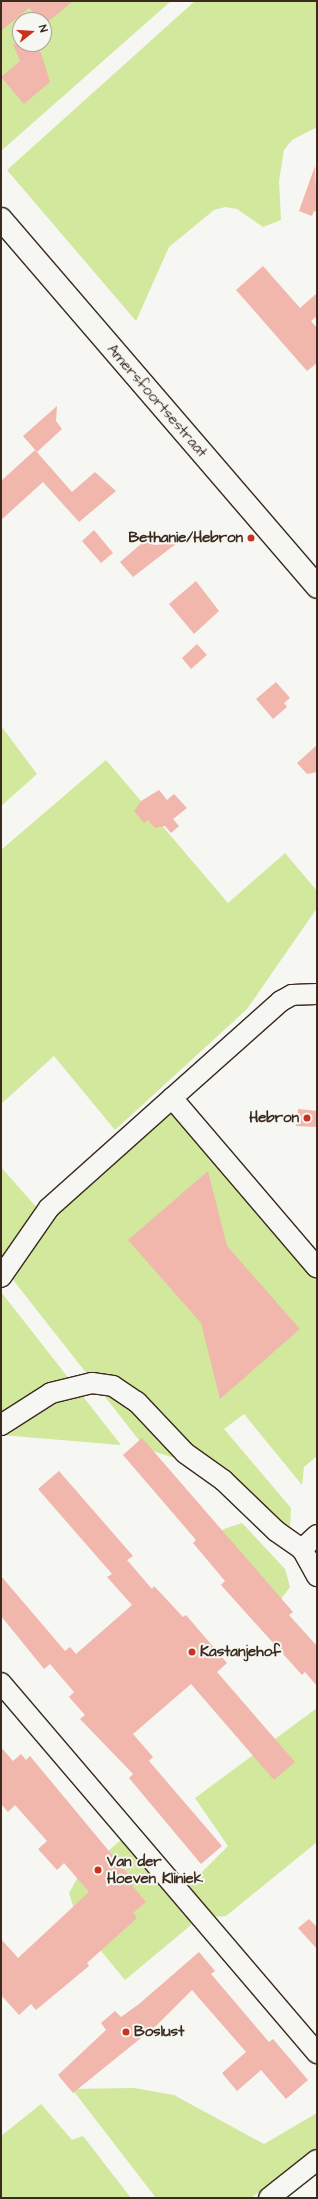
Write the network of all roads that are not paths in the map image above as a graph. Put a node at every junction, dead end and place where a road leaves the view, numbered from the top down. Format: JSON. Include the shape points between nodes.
{"nodes":[{"id":1,"x":1,"y":219,"type":"edge"},
{"id":2,"x":315,"y":585,"type":"edge"},
{"id":3,"x":317,"y":994,"type":"edge"},
{"id":4,"x":172,"y":1098,"type":"junction"},
{"id":5,"x":317,"y":1268,"type":"edge"},
{"id":6,"x":1,"y":1277,"type":"edge"},
{"id":7,"x":1,"y":1425,"type":"edge"},
{"id":8,"x":317,"y":1535,"type":"edge"},
{"id":9,"x":302,"y":1549,"type":"junction"},
{"id":10,"x":317,"y":1576,"type":"edge"},
{"id":11,"x":1,"y":1683,"type":"edge"},
{"id":12,"x":317,"y":2053,"type":"edge"},
{"id":13,"x":317,"y":2160,"type":"edge"},
{"id":14,"x":269,"y":2198,"type":"edge"}],
"edges":[{"from":1,"to":2,"type":"main road","name":"Amersfoortsestraat"},
{"from":3,"to":4,"type":"street","via":[[292,995],[281,1001]]},
{"from":4,"to":5,"type":"street"},
{"from":4,"to":6,"type":"street","via":[[49,1208]]},
{"from":7,"to":9,"type":"street","via":[[51,1393],[92,1383],[113,1386],[137,1402],[185,1453],[223,1480],[276,1530]]},
{"from":8,"to":9,"type":"street"},
{"from":9,"to":10,"type":"street"},
{"from":11,"to":12,"type":"street"},
{"from":13,"to":14,"type":"street"}]}
